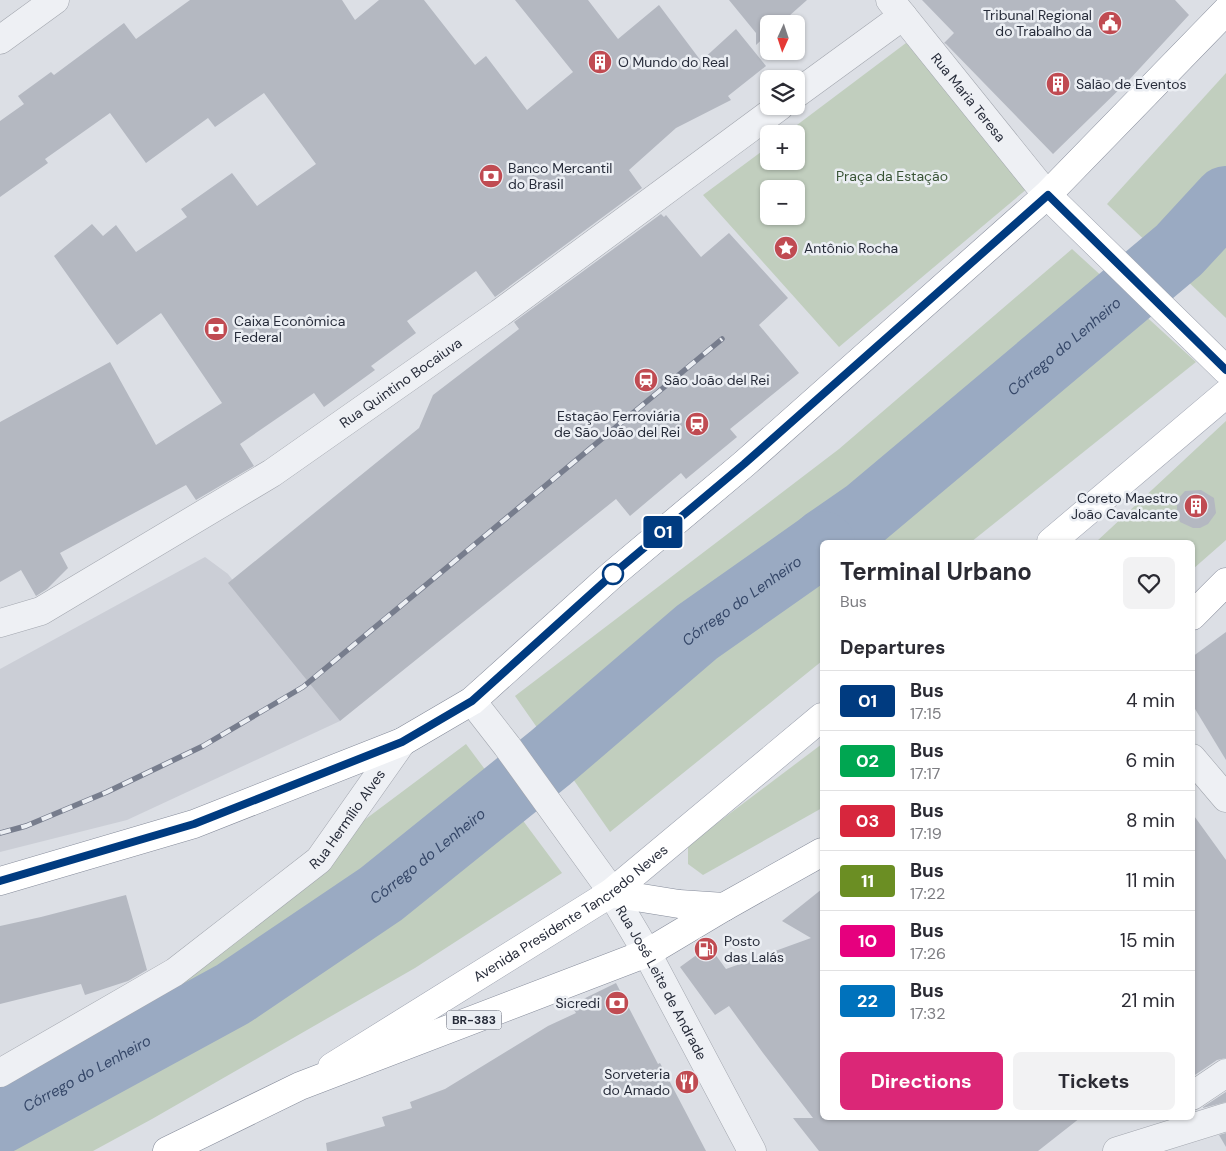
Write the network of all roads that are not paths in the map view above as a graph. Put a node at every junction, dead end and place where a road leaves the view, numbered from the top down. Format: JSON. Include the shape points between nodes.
{"nodes":[{"id":1,"x":55,"y":0,"type":"edge"},
{"id":2,"x":896,"y":8,"type":"edge"},
{"id":3,"x":1226,"y":11,"type":"edge"},
{"id":4,"x":0,"y":40,"type":"edge"},
{"id":5,"x":805,"y":86,"type":"edge"},
{"id":6,"x":768,"y":115,"type":"edge"},
{"id":7,"x":1048,"y":195,"type":"junction"},
{"id":8,"x":1223,"y":367,"type":"edge"},
{"id":9,"x":1226,"y":394,"type":"edge"},
{"id":10,"x":1052,"y":540,"type":"edge"},
{"id":11,"x":1226,"y":582,"type":"edge"},
{"id":12,"x":1195,"y":613,"type":"edge"},
{"id":13,"x":0,"y":623,"type":"edge"},
{"id":14,"x":472,"y":701,"type":"junction"},
{"id":15,"x":820,"y":719,"type":"edge"},
{"id":16,"x":402,"y":742,"type":"junction"},
{"id":17,"x":1195,"y":762,"type":"edge"},
{"id":18,"x":1226,"y":798,"type":"edge"},
{"id":19,"x":820,"y":853,"type":"edge"},
{"id":20,"x":0,"y":881,"type":"edge"},
{"id":21,"x":608,"y":887,"type":"junction"},
{"id":22,"x":724,"y":907,"type":"junction"},
{"id":23,"x":647,"y":953,"type":"junction"},
{"id":24,"x":1226,"y":1072,"type":"edge"},
{"id":25,"x":0,"y":1073,"type":"edge"},
{"id":26,"x":300,"y":1086,"type":"junction"},
{"id":27,"x":1195,"y":1094,"type":"edge"},
{"id":28,"x":1226,"y":1117,"type":"edge"},
{"id":29,"x":1160,"y":1120,"type":"edge"},
{"id":30,"x":167,"y":1151,"type":"edge"},
{"id":31,"x":752,"y":1151,"type":"edge"},
{"id":32,"x":1116,"y":1151,"type":"edge"}],
"edges":[{"from":1,"to":4,"type":"street"},
{"from":2,"to":5,"type":"street"},
{"from":2,"to":7,"type":"street","name":"Rua Maria Teresa"},
{"from":3,"to":7,"type":"main road","name":"Rua Hermílio Alves"},
{"from":6,"to":13,"type":"street","name":"Rua Quintino Bocaiuva","via":[[500,313],[272,473],[41,611]]},
{"from":7,"to":8,"type":"main road"},
{"from":7,"to":14,"type":"main road","name":"Rua Hermílio Alves"},
{"from":9,"to":10,"type":"main road"},
{"from":11,"to":12,"type":"main road"},
{"from":14,"to":16,"type":"main road","name":"Rua Hermílio Alves"},
{"from":14,"to":21,"type":"street","name":"Rua José Leite de Andrade"},
{"from":15,"to":21,"type":"main road","name":"Avenida Presidente Tancredo Neves"},
{"from":16,"to":20,"type":"main road","via":[[194,824]]},
{"from":16,"to":25,"type":"street","name":"Rua Hermílio Alves","via":[[319,860],[175,972]]},
{"from":17,"to":18,"type":"street"},
{"from":19,"to":22,"type":"main road","name":"Avenida Presidente Tancredo Neves","number":"BR-383"},
{"from":21,"to":22,"type":"main road","via":[[679,904]]},
{"from":21,"to":23,"type":"street","name":"Rua José Leite de Andrade"},
{"from":21,"to":26,"type":"main road","name":"Avenida Presidente Tancredo Neves"},
{"from":22,"to":23,"type":"main road","name":"Avenida Presidente Tancredo Neves","number":"BR-383"},
{"from":23,"to":26,"type":"main road","name":"Avenida Presidente Tancredo Neves","number":"BR-383"},
{"from":23,"to":31,"type":"street","name":"Rua José Leite de Andrade"},
{"from":24,"to":27,"type":"street"},
{"from":26,"to":30,"type":"main road","name":"Avenida Presidente Tancredo Neves","number":"BR-383"},
{"from":28,"to":32,"type":"street"},
{"from":29,"to":32,"type":"street"}]}
